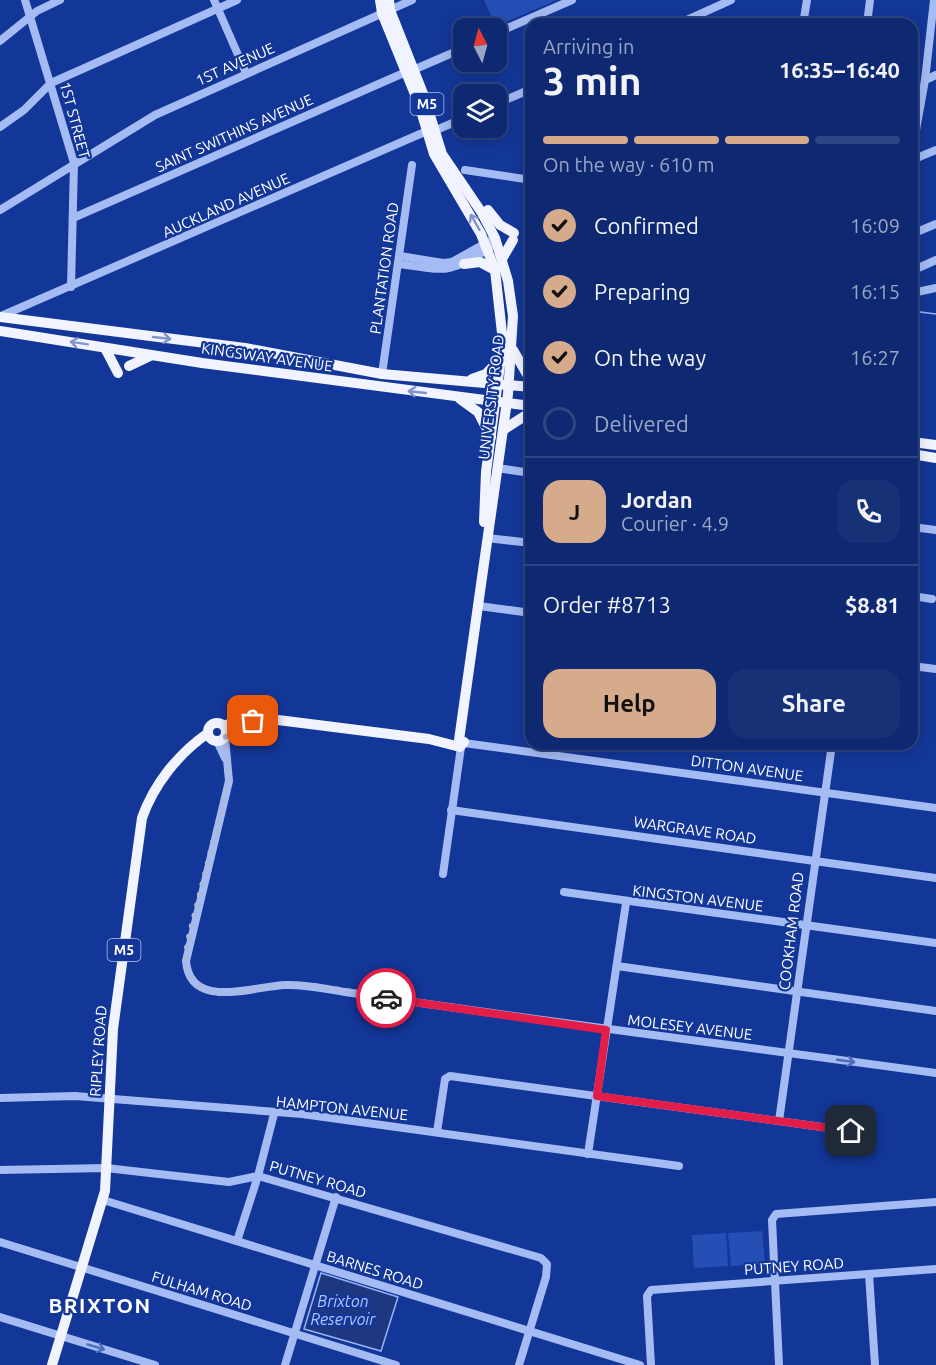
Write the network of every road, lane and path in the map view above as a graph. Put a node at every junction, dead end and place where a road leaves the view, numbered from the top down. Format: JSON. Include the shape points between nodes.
{"nodes":[{"id":1,"x":25,"y":0,"type":"edge"},
{"id":2,"x":60,"y":0,"type":"edge"},
{"id":3,"x":214,"y":0,"type":"edge"},
{"id":4,"x":237,"y":0,"type":"edge"},
{"id":5,"x":380,"y":0,"type":"edge"},
{"id":6,"x":412,"y":0,"type":"edge"},
{"id":7,"x":572,"y":0,"type":"edge"},
{"id":8,"x":731,"y":0,"type":"edge"},
{"id":9,"x":807,"y":0,"type":"edge"},
{"id":10,"x":870,"y":0,"type":"edge"},
{"id":11,"x":934,"y":0,"type":"edge"},
{"id":12,"x":387,"y":8,"type":"edge"},
{"id":13,"x":218,"y":9,"type":"junction"},
{"id":14,"x":30,"y":16,"type":"junction"},
{"id":15,"x":531,"y":18,"type":"edge"},
{"id":16,"x":691,"y":18,"type":"edge"},
{"id":17,"x":804,"y":18,"type":"edge"},
{"id":18,"x":868,"y":18,"type":"edge"},
{"id":19,"x":525,"y":20,"type":"edge"},
{"id":20,"x":507,"y":28,"type":"edge"},
{"id":21,"x":0,"y":41,"type":"edge"},
{"id":22,"x":453,"y":53,"type":"edge"},
{"id":23,"x":410,"y":71,"type":"junction"},
{"id":24,"x":246,"y":73,"type":"junction"},
{"id":25,"x":936,"y":75,"type":"edge"},
{"id":26,"x":925,"y":80,"type":"junction"},
{"id":27,"x":51,"y":84,"type":"junction"},
{"id":28,"x":525,"y":91,"type":"edge"},
{"id":29,"x":507,"y":99,"type":"edge"},
{"id":30,"x":918,"y":110,"type":"edge"},
{"id":31,"x":453,"y":122,"type":"edge"},
{"id":32,"x":0,"y":127,"type":"edge"},
{"id":33,"x":430,"y":131,"type":"junction"},
{"id":34,"x":936,"y":150,"type":"edge"},
{"id":35,"x":918,"y":158,"type":"edge"},
{"id":36,"x":74,"y":163,"type":"junction"},
{"id":37,"x":412,"y":165,"type":"dead end"},
{"id":38,"x":465,"y":170,"type":"dead end"},
{"id":39,"x":525,"y":179,"type":"edge"},
{"id":40,"x":469,"y":195,"type":"junction"},
{"id":41,"x":0,"y":210,"type":"edge"},
{"id":42,"x":73,"y":218,"type":"junction"},
{"id":43,"x":936,"y":224,"type":"edge"},
{"id":44,"x":918,"y":232,"type":"edge"},
{"id":45,"x":492,"y":243,"type":"junction"},
{"id":46,"x":502,"y":259,"type":"junction"},
{"id":47,"x":400,"y":260,"type":"junction"},
{"id":48,"x":936,"y":260,"type":"edge"},
{"id":49,"x":464,"y":264,"type":"junction"},
{"id":50,"x":72,"y":267,"type":"junction"},
{"id":51,"x":918,"y":268,"type":"edge"},
{"id":52,"x":495,"y":270,"type":"junction"},
{"id":53,"x":89,"y":279,"type":"junction"},
{"id":54,"x":71,"y":287,"type":"junction"},
{"id":55,"x":936,"y":288,"type":"edge"},
{"id":56,"x":918,"y":292,"type":"edge"},
{"id":57,"x":36,"y":303,"type":"junction"},
{"id":58,"x":0,"y":317,"type":"edge"},
{"id":59,"x":32,"y":322,"type":"junction"},
{"id":60,"x":0,"y":331,"type":"edge"},
{"id":61,"x":105,"y":348,"type":"junction"},
{"id":62,"x":513,"y":350,"type":"junction"},
{"id":63,"x":150,"y":356,"type":"junction"},
{"id":64,"x":502,"y":356,"type":"junction"},
{"id":65,"x":129,"y":366,"type":"dead end"},
{"id":66,"x":525,"y":371,"type":"edge"},
{"id":67,"x":118,"y":373,"type":"dead end"},
{"id":68,"x":382,"y":374,"type":"junction"},
{"id":69,"x":466,"y":380,"type":"junction"},
{"id":70,"x":504,"y":384,"type":"junction"},
{"id":71,"x":525,"y":386,"type":"edge"},
{"id":72,"x":456,"y":396,"type":"junction"},
{"id":73,"x":502,"y":402,"type":"junction"},
{"id":74,"x":525,"y":405,"type":"edge"},
{"id":75,"x":525,"y":416,"type":"edge"},
{"id":76,"x":503,"y":430,"type":"junction"},
{"id":77,"x":491,"y":437,"type":"junction"},
{"id":78,"x":918,"y":443,"type":"edge"},
{"id":79,"x":936,"y":445,"type":"edge"},
{"id":80,"x":918,"y":455,"type":"edge"},
{"id":81,"x":936,"y":458,"type":"edge"},
{"id":82,"x":497,"y":468,"type":"junction"},
{"id":83,"x":525,"y":472,"type":"edge"},
{"id":84,"x":918,"y":528,"type":"edge"},
{"id":85,"x":936,"y":530,"type":"edge"},
{"id":86,"x":487,"y":538,"type":"junction"},
{"id":87,"x":525,"y":542,"type":"edge"},
{"id":88,"x":484,"y":562,"type":"junction"},
{"id":89,"x":918,"y":597,"type":"edge"},
{"id":90,"x":932,"y":599,"type":"dead end"},
{"id":91,"x":480,"y":606,"type":"junction"},
{"id":92,"x":525,"y":612,"type":"edge"},
{"id":93,"x":918,"y":667,"type":"edge"},
{"id":94,"x":936,"y":669,"type":"edge"},
{"id":95,"x":219,"y":735,"type":"junction"},
{"id":96,"x":460,"y":744,"type":"junction"},
{"id":97,"x":831,"y":750,"type":"edge"},
{"id":98,"x":825,"y":794,"type":"junction"},
{"id":99,"x":936,"y":808,"type":"edge"},
{"id":100,"x":451,"y":810,"type":"junction"},
{"id":101,"x":814,"y":860,"type":"junction"},
{"id":102,"x":443,"y":874,"type":"dead end"},
{"id":103,"x":936,"y":878,"type":"edge"},
{"id":104,"x":564,"y":892,"type":"dead end"},
{"id":105,"x":626,"y":903,"type":"junction"},
{"id":106,"x":806,"y":926,"type":"junction"},
{"id":107,"x":936,"y":943,"type":"edge"},
{"id":108,"x":617,"y":966,"type":"junction"},
{"id":109,"x":797,"y":991,"type":"junction"},
{"id":110,"x":936,"y":1011,"type":"edge"},
{"id":111,"x":606,"y":1030,"type":"junction"},
{"id":112,"x":788,"y":1053,"type":"junction"},
{"id":113,"x":936,"y":1073,"type":"edge"},
{"id":114,"x":597,"y":1096,"type":"junction"},
{"id":115,"x":0,"y":1098,"type":"edge"},
{"id":116,"x":110,"y":1099,"type":"junction"},
{"id":117,"x":274,"y":1114,"type":"junction"},
{"id":118,"x":779,"y":1121,"type":"junction"},
{"id":119,"x":851,"y":1131,"type":"dead end"},
{"id":120,"x":438,"y":1132,"type":"junction"},
{"id":121,"x":588,"y":1154,"type":"junction"},
{"id":122,"x":679,"y":1166,"type":"dead end"},
{"id":123,"x":106,"y":1168,"type":"junction"},
{"id":124,"x":0,"y":1170,"type":"edge"},
{"id":125,"x":258,"y":1176,"type":"junction"},
{"id":126,"x":336,"y":1197,"type":"junction"},
{"id":127,"x":103,"y":1200,"type":"junction"},
{"id":128,"x":936,"y":1202,"type":"edge"},
{"id":129,"x":237,"y":1241,"type":"junction"},
{"id":130,"x":0,"y":1242,"type":"edge"},
{"id":131,"x":315,"y":1265,"type":"junction"},
{"id":132,"x":81,"y":1268,"type":"junction"},
{"id":133,"x":936,"y":1269,"type":"edge"},
{"id":134,"x":869,"y":1274,"type":"junction"},
{"id":135,"x":774,"y":1281,"type":"junction"},
{"id":136,"x":0,"y":1317,"type":"edge"},
{"id":137,"x":529,"y":1331,"type":"junction"},
{"id":138,"x":294,"y":1334,"type":"junction"},
{"id":139,"x":60,"y":1336,"type":"junction"},
{"id":140,"x":52,"y":1365,"type":"edge"},
{"id":141,"x":155,"y":1365,"type":"edge"},
{"id":142,"x":285,"y":1365,"type":"edge"},
{"id":143,"x":396,"y":1365,"type":"edge"},
{"id":144,"x":519,"y":1365,"type":"edge"},
{"id":145,"x":640,"y":1365,"type":"edge"},
{"id":146,"x":651,"y":1365,"type":"edge"},
{"id":147,"x":779,"y":1365,"type":"edge"},
{"id":148,"x":875,"y":1365,"type":"edge"}],
"edges":[{"from":1,"to":14,"type":"street","name":"1ST STREET"},
{"from":2,"to":14,"type":"street"},
{"from":3,"to":13,"type":"street"},
{"from":4,"to":13,"type":"street"},
{"from":5,"to":12,"type":"main road","number":"M5"},
{"from":6,"to":12,"type":"street","name":"1ST AVENUE"},
{"from":7,"to":15,"type":"street"},
{"from":8,"to":16,"type":"street"},
{"from":9,"to":17,"type":"street"},
{"from":10,"to":18,"type":"street"},
{"from":11,"to":26,"type":"street"},
{"from":12,"to":23,"type":"main road","name":"UNIVERSITY ROAD","number":"M5"},
{"from":12,"to":24,"type":"street","name":"1ST AVENUE"},
{"from":13,"to":24,"type":"street"},
{"from":13,"to":27,"type":"street"},
{"from":14,"to":21,"type":"street"},
{"from":14,"to":27,"type":"street","name":"1ST STREET"},
{"from":19,"to":20,"type":"street"},
{"from":22,"to":23,"type":"street","name":"SAINT SWITHINS AVENUE"},
{"from":23,"to":33,"type":"main road","name":"UNIVERSITY ROAD","number":"M5","via":[[428,107]]},
{"from":23,"to":42,"type":"street","name":"SAINT SWITHINS AVENUE"},
{"from":24,"to":36,"type":"street","name":"1ST AVENUE","via":[[144,121]]},
{"from":25,"to":26,"type":"street"},
{"from":26,"to":30,"type":"street"},
{"from":27,"to":32,"type":"street"},
{"from":27,"to":36,"type":"street","name":"1ST STREET"},
{"from":28,"to":29,"type":"street"},
{"from":31,"to":33,"type":"street","name":"AUCKLAND AVENUE"},
{"from":33,"to":40,"type":"main road","name":"UNIVERSITY ROAD","number":"M5"},
{"from":45,"to":33,"type":"main road","name":"UNIVERSITY ROAD","number":"M5","one_way":true,"via":[[443,174]]},
{"from":33,"to":53,"type":"street","name":"AUCKLAND AVENUE"},
{"from":34,"to":35,"type":"street"},
{"from":36,"to":41,"type":"street","name":"1ST AVENUE"},
{"from":36,"to":42,"type":"street","name":"1ST STREET"},
{"from":37,"to":47,"type":"street","name":"PLANTATION ROAD"},
{"from":38,"to":39,"type":"street"},
{"from":40,"to":45,"type":"main road","name":"UNIVERSITY ROAD","number":"M5"},
{"from":40,"to":46,"type":"main road","via":[[479,200],[514,237]]},
{"from":42,"to":50,"type":"street","name":"1ST STREET"},
{"from":43,"to":44,"type":"street"},
{"from":45,"to":46,"type":"main road","name":"UNIVERSITY ROAD","number":"M5"},
{"from":45,"to":47,"type":"street","via":[[452,262]]},
{"from":45,"to":49,"type":"street"},
{"from":45,"to":52,"type":"main road","name":"UNIVERSITY ROAD","number":"M5"},
{"from":46,"to":62,"type":"main road","name":"UNIVERSITY ROAD","number":"M5","via":[[513,316]]},
{"from":47,"to":49,"type":"street","via":[[443,270]]},
{"from":47,"to":68,"type":"street","name":"PLANTATION ROAD"},
{"from":48,"to":51,"type":"street"},
{"from":49,"to":52,"type":"main road","via":[[480,262]]},
{"from":50,"to":53,"type":"street"},
{"from":50,"to":54,"type":"street","name":"1ST STREET"},
{"from":52,"to":64,"type":"main road","name":"UNIVERSITY ROAD","number":"M5"},
{"from":53,"to":54,"type":"street","name":"AUCKLAND AVENUE"},
{"from":54,"to":57,"type":"street","name":"AUCKLAND AVENUE"},
{"from":55,"to":56,"type":"street"},
{"from":57,"to":58,"type":"street","name":"AUCKLAND AVENUE"},
{"from":57,"to":59,"type":"street","via":[[29,313]]},
{"from":58,"to":59,"type":"main road","name":"KINGSWAY AVENUE"},
{"from":59,"to":68,"type":"main road","name":"KINGSWAY AVENUE","one_way":true,"via":[[245,348]]},
{"from":61,"to":60,"type":"main road","name":"KINGSWAY AVENUE","one_way":true},
{"from":61,"to":63,"type":"main road","name":"KINGSWAY AVENUE"},
{"from":61,"to":67,"type":"main road"},
{"from":62,"to":66,"type":"main road"},
{"from":62,"to":70,"type":"main road","name":"UNIVERSITY ROAD","number":"M5"},
{"from":63,"to":65,"type":"main road"},
{"from":72,"to":63,"type":"main road","name":"KINGSWAY AVENUE","one_way":true},
{"from":64,"to":69,"type":"main road","via":[[482,377]]},
{"from":64,"to":70,"type":"main road","name":"UNIVERSITY ROAD","number":"M5"},
{"from":68,"to":69,"type":"main road","name":"KINGSWAY AVENUE"},
{"from":69,"to":70,"type":"main road","name":"KINGSWAY AVENUE"},
{"from":70,"to":71,"type":"main road","name":"KINGSWAY AVENUE"},
{"from":70,"to":73,"type":"main road","name":"UNIVERSITY ROAD","number":"M5"},
{"from":72,"to":73,"type":"main road","name":"KINGSWAY AVENUE"},
{"from":72,"to":77,"type":"main road","via":[[478,412]]},
{"from":73,"to":74,"type":"main road","name":"KINGSWAY AVENUE"},
{"from":73,"to":76,"type":"main road","name":"UNIVERSITY ROAD","number":"M5"},
{"from":73,"to":77,"type":"main road","name":"UNIVERSITY ROAD","number":"M5"},
{"from":75,"to":76,"type":"main road"},
{"from":76,"to":82,"type":"main road","name":"UNIVERSITY ROAD","number":"M5"},
{"from":77,"to":88,"type":"main road","name":"UNIVERSITY ROAD","number":"M5","via":[[484,501]]},
{"from":78,"to":79,"type":"main road"},
{"from":80,"to":81,"type":"main road"},
{"from":82,"to":83,"type":"street"},
{"from":82,"to":86,"type":"main road","name":"UNIVERSITY ROAD","number":"M5"},
{"from":84,"to":85,"type":"street"},
{"from":86,"to":87,"type":"street"},
{"from":86,"to":88,"type":"main road","name":"UNIVERSITY ROAD","number":"M5"},
{"from":88,"to":91,"type":"main road","name":"UNIVERSITY ROAD","number":"M5"},
{"from":89,"to":90,"type":"street"},
{"from":91,"to":92,"type":"street"},
{"from":91,"to":96,"type":"main road","name":"UNIVERSITY ROAD","number":"M5"},
{"from":93,"to":94,"type":"street"},
{"from":95,"to":96,"type":"main road","name":"DITTON AVENUE","via":[[250,722],[286,720]]},
{"from":95,"to":111,"type":"street","name":"MOLESEY AVENUE","via":[[229,780],[188,941],[187,970],[200,987],[215,993],[298,985]]},
{"from":95,"to":116,"type":"main road","name":"RIPLEY ROAD","number":"M5","via":[[191,749],[161,780],[142,818],[113,1029]]},
{"from":96,"to":98,"type":"street","name":"DITTON AVENUE"},
{"from":96,"to":100,"type":"street","name":"UNIVERSITY ROAD"},
{"from":97,"to":98,"type":"street","name":"COOKHAM ROAD"},
{"from":98,"to":99,"type":"street","name":"DITTON AVENUE"},
{"from":98,"to":101,"type":"street","name":"COOKHAM ROAD"},
{"from":100,"to":101,"type":"street","name":"WARGRAVE ROAD"},
{"from":100,"to":102,"type":"street","name":"UNIVERSITY ROAD"},
{"from":101,"to":103,"type":"street","name":"WARGRAVE ROAD"},
{"from":101,"to":106,"type":"street","name":"COOKHAM ROAD"},
{"from":104,"to":105,"type":"street","name":"KINGSTON AVENUE"},
{"from":105,"to":106,"type":"street","name":"KINGSTON AVENUE"},
{"from":105,"to":108,"type":"street"},
{"from":106,"to":107,"type":"street","name":"KINGSTON AVENUE"},
{"from":106,"to":109,"type":"street","name":"COOKHAM ROAD"},
{"from":108,"to":109,"type":"street"},
{"from":108,"to":111,"type":"street"},
{"from":109,"to":110,"type":"street"},
{"from":109,"to":112,"type":"street","name":"COOKHAM ROAD"},
{"from":111,"to":112,"type":"street","name":"MOLESEY AVENUE"},
{"from":111,"to":114,"type":"street"},
{"from":112,"to":113,"type":"street","name":"MOLESEY AVENUE","one_way":true},
{"from":112,"to":118,"type":"street","name":"COOKHAM ROAD"},
{"from":114,"to":118,"type":"street"},
{"from":114,"to":120,"type":"street","via":[[448,1076]]},
{"from":114,"to":121,"type":"street"},
{"from":115,"to":116,"type":"street","name":"HAMPTON AVENUE"},
{"from":116,"to":117,"type":"street","name":"HAMPTON AVENUE"},
{"from":116,"to":123,"type":"main road","name":"RIPLEY ROAD","number":"M5"},
{"from":117,"to":120,"type":"street","name":"HAMPTON AVENUE","via":[[314,1115]]},
{"from":117,"to":125,"type":"street"},
{"from":118,"to":119,"type":"street"},
{"from":120,"to":121,"type":"street","name":"HAMPTON AVENUE"},
{"from":121,"to":122,"type":"street","name":"HAMPTON AVENUE"},
{"from":123,"to":124,"type":"street","name":"PUTNEY ROAD"},
{"from":123,"to":125,"type":"street","name":"PUTNEY ROAD","via":[[220,1181]]},
{"from":123,"to":127,"type":"main road","name":"RIPLEY ROAD","number":"M5"},
{"from":125,"to":126,"type":"street","name":"PUTNEY ROAD"},
{"from":125,"to":129,"type":"street"},
{"from":126,"to":131,"type":"street"},
{"from":126,"to":137,"type":"street","name":"PUTNEY ROAD","via":[[541,1258],[547,1266]]},
{"from":127,"to":129,"type":"street","name":"BARNES ROAD"},
{"from":127,"to":132,"type":"main road","name":"RIPLEY ROAD","number":"M5"},
{"from":128,"to":135,"type":"street","via":[[776,1214],[772,1224]]},
{"from":129,"to":131,"type":"street","name":"BARNES ROAD"},
{"from":130,"to":132,"type":"street","name":"FULHAM ROAD"},
{"from":131,"to":137,"type":"street","name":"BARNES ROAD"},
{"from":131,"to":138,"type":"street"},
{"from":132,"to":138,"type":"street","name":"FULHAM ROAD"},
{"from":132,"to":139,"type":"main road","name":"RIPLEY ROAD","number":"M5"},
{"from":133,"to":134,"type":"street","name":"PUTNEY ROAD"},
{"from":134,"to":135,"type":"street","name":"PUTNEY ROAD"},
{"from":134,"to":148,"type":"street"},
{"from":135,"to":146,"type":"street","name":"PUTNEY ROAD","via":[[648,1291]]},
{"from":135,"to":147,"type":"street"},
{"from":136,"to":139,"type":"street"},
{"from":137,"to":144,"type":"street"},
{"from":137,"to":145,"type":"street","name":"BARNES ROAD"},
{"from":138,"to":142,"type":"street"},
{"from":138,"to":143,"type":"street","name":"FULHAM ROAD"},
{"from":139,"to":140,"type":"main road","name":"RIPLEY ROAD","number":"M5"},
{"from":139,"to":141,"type":"street","one_way":true}]}
